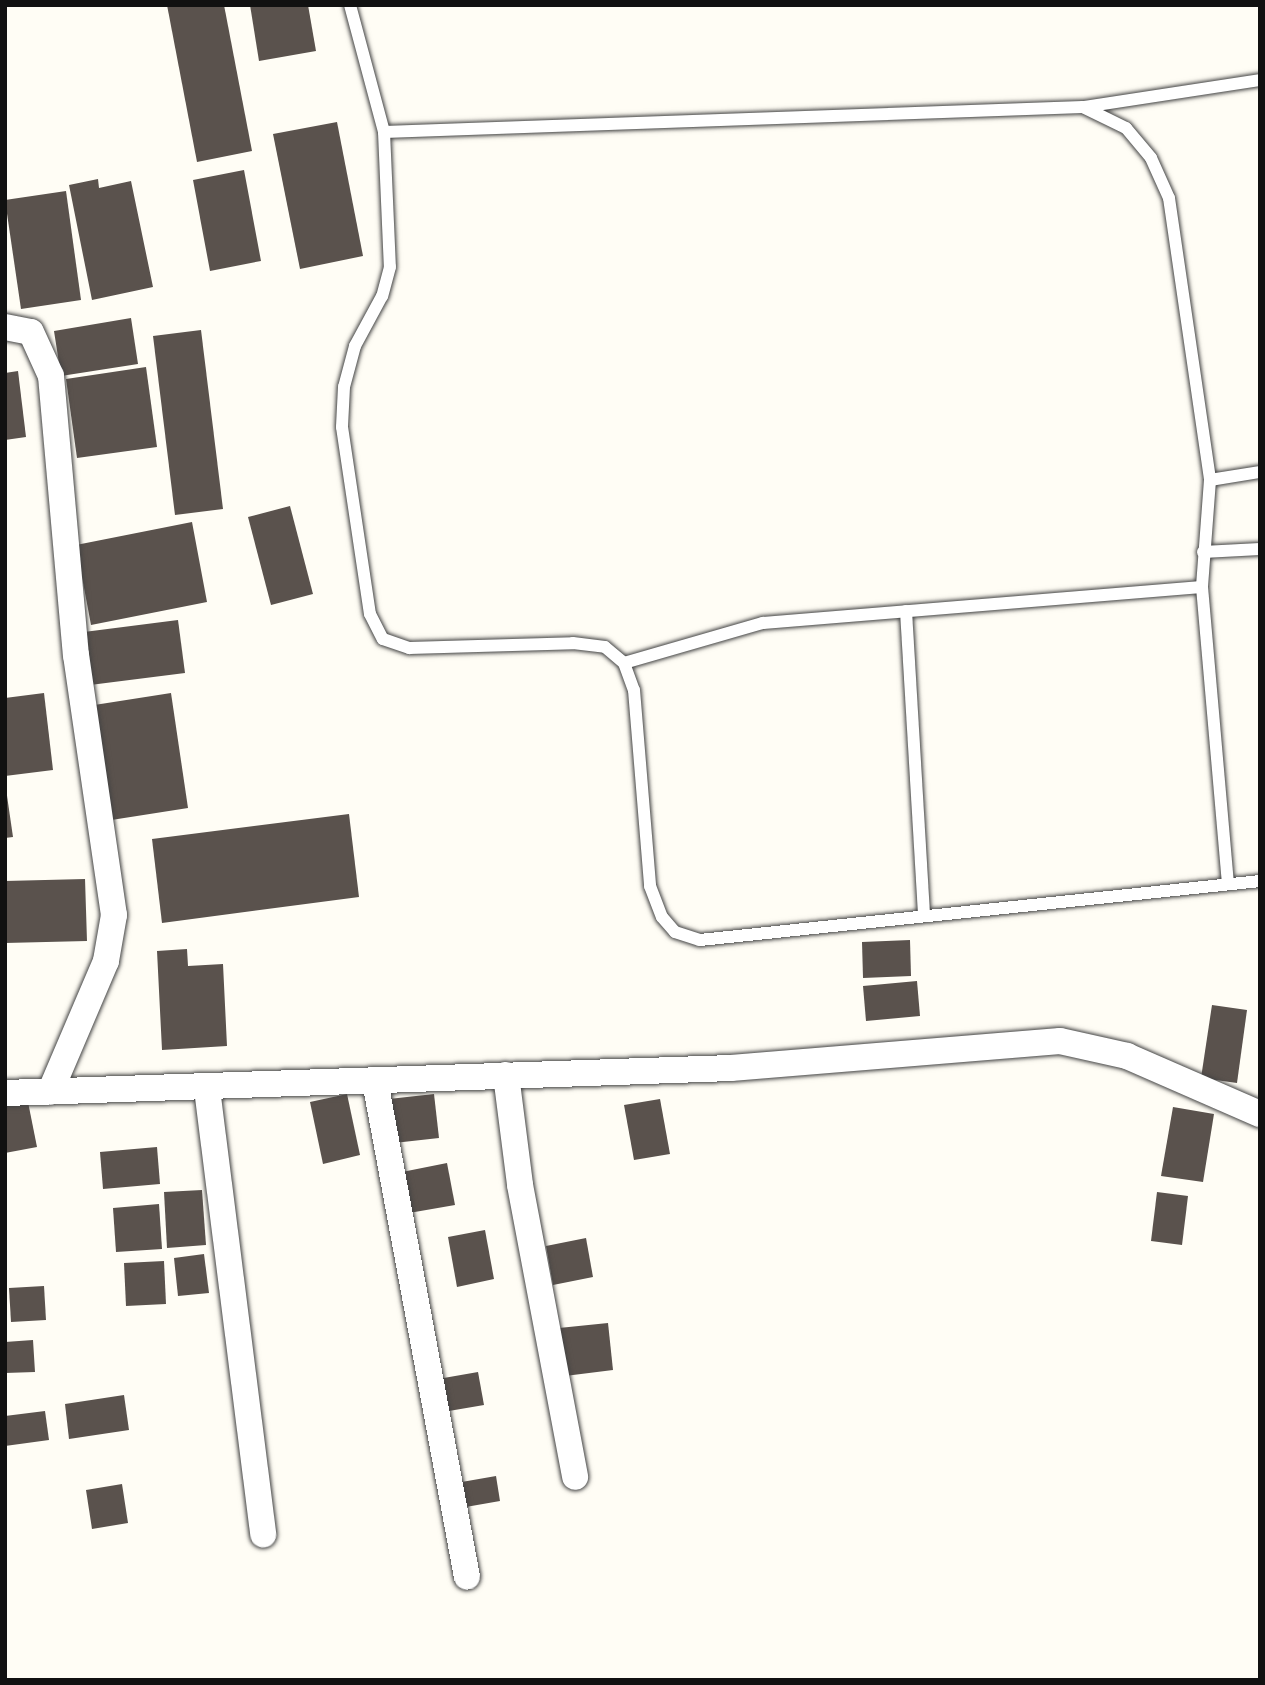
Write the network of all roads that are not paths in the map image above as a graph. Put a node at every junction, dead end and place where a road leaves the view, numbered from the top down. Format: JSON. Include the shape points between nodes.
{"nodes":[{"id":1,"x":350,"y":5,"type":"edge"},
{"id":2,"x":1260,"y":80,"type":"edge"},
{"id":3,"x":1083,"y":107,"type":"junction"},
{"id":4,"x":384,"y":132,"type":"junction"},
{"id":5,"x":5,"y":327,"type":"edge"},
{"id":6,"x":1260,"y":472,"type":"edge"},
{"id":7,"x":1210,"y":480,"type":"junction"},
{"id":8,"x":1260,"y":549,"type":"edge"},
{"id":9,"x":1203,"y":552,"type":"junction"},
{"id":10,"x":1202,"y":587,"type":"junction"},
{"id":11,"x":906,"y":611,"type":"junction"},
{"id":12,"x":624,"y":663,"type":"junction"},
{"id":13,"x":1260,"y":881,"type":"edge"},
{"id":14,"x":1228,"y":883,"type":"junction"},
{"id":15,"x":924,"y":914,"type":"junction"},
{"id":16,"x":506,"y":1075,"type":"junction"},
{"id":17,"x":375,"y":1081,"type":"junction"},
{"id":18,"x":207,"y":1089,"type":"junction"},
{"id":19,"x":50,"y":1092,"type":"junction"},
{"id":20,"x":5,"y":1093,"type":"edge"},
{"id":21,"x":1260,"y":1114,"type":"edge"},
{"id":22,"x":575,"y":1476,"type":"dead end"},
{"id":23,"x":263,"y":1534,"type":"dead end"},
{"id":24,"x":467,"y":1577,"type":"dead end"}],
"edges":[{"from":1,"to":4,"type":"lane"},
{"from":2,"to":3,"type":"lane"},
{"from":3,"to":4,"type":"lane"},
{"from":3,"to":7,"type":"lane","via":[[1126,128],[1151,158],[1169,198]]},
{"from":4,"to":12,"type":"lane","via":[[390,267],[382,296],[355,346],[344,387],[342,427],[370,614],[383,639],[410,648],[573,643],[605,648]]},
{"from":5,"to":19,"type":"street","via":[[31,332],[51,376],[76,655],[114,915],[106,961]]},
{"from":6,"to":7,"type":"lane"},
{"from":7,"to":9,"type":"lane"},
{"from":8,"to":9,"type":"lane"},
{"from":9,"to":10,"type":"lane"},
{"from":10,"to":11,"type":"lane"},
{"from":10,"to":14,"type":"lane"},
{"from":11,"to":12,"type":"lane","via":[[763,623]]},
{"from":11,"to":15,"type":"lane"},
{"from":12,"to":15,"type":"lane","via":[[634,690],[650,886],[662,917],[675,932],[700,940]]},
{"from":13,"to":14,"type":"lane"},
{"from":14,"to":15,"type":"lane"},
{"from":16,"to":17,"type":"street"},
{"from":16,"to":21,"type":"street","via":[[731,1068],[1060,1041],[1127,1056]]},
{"from":16,"to":22,"type":"street","via":[[520,1185]]},
{"from":17,"to":18,"type":"street"},
{"from":17,"to":24,"type":"street"},
{"from":18,"to":19,"type":"street"},
{"from":18,"to":23,"type":"street"},
{"from":19,"to":20,"type":"street"}]}
